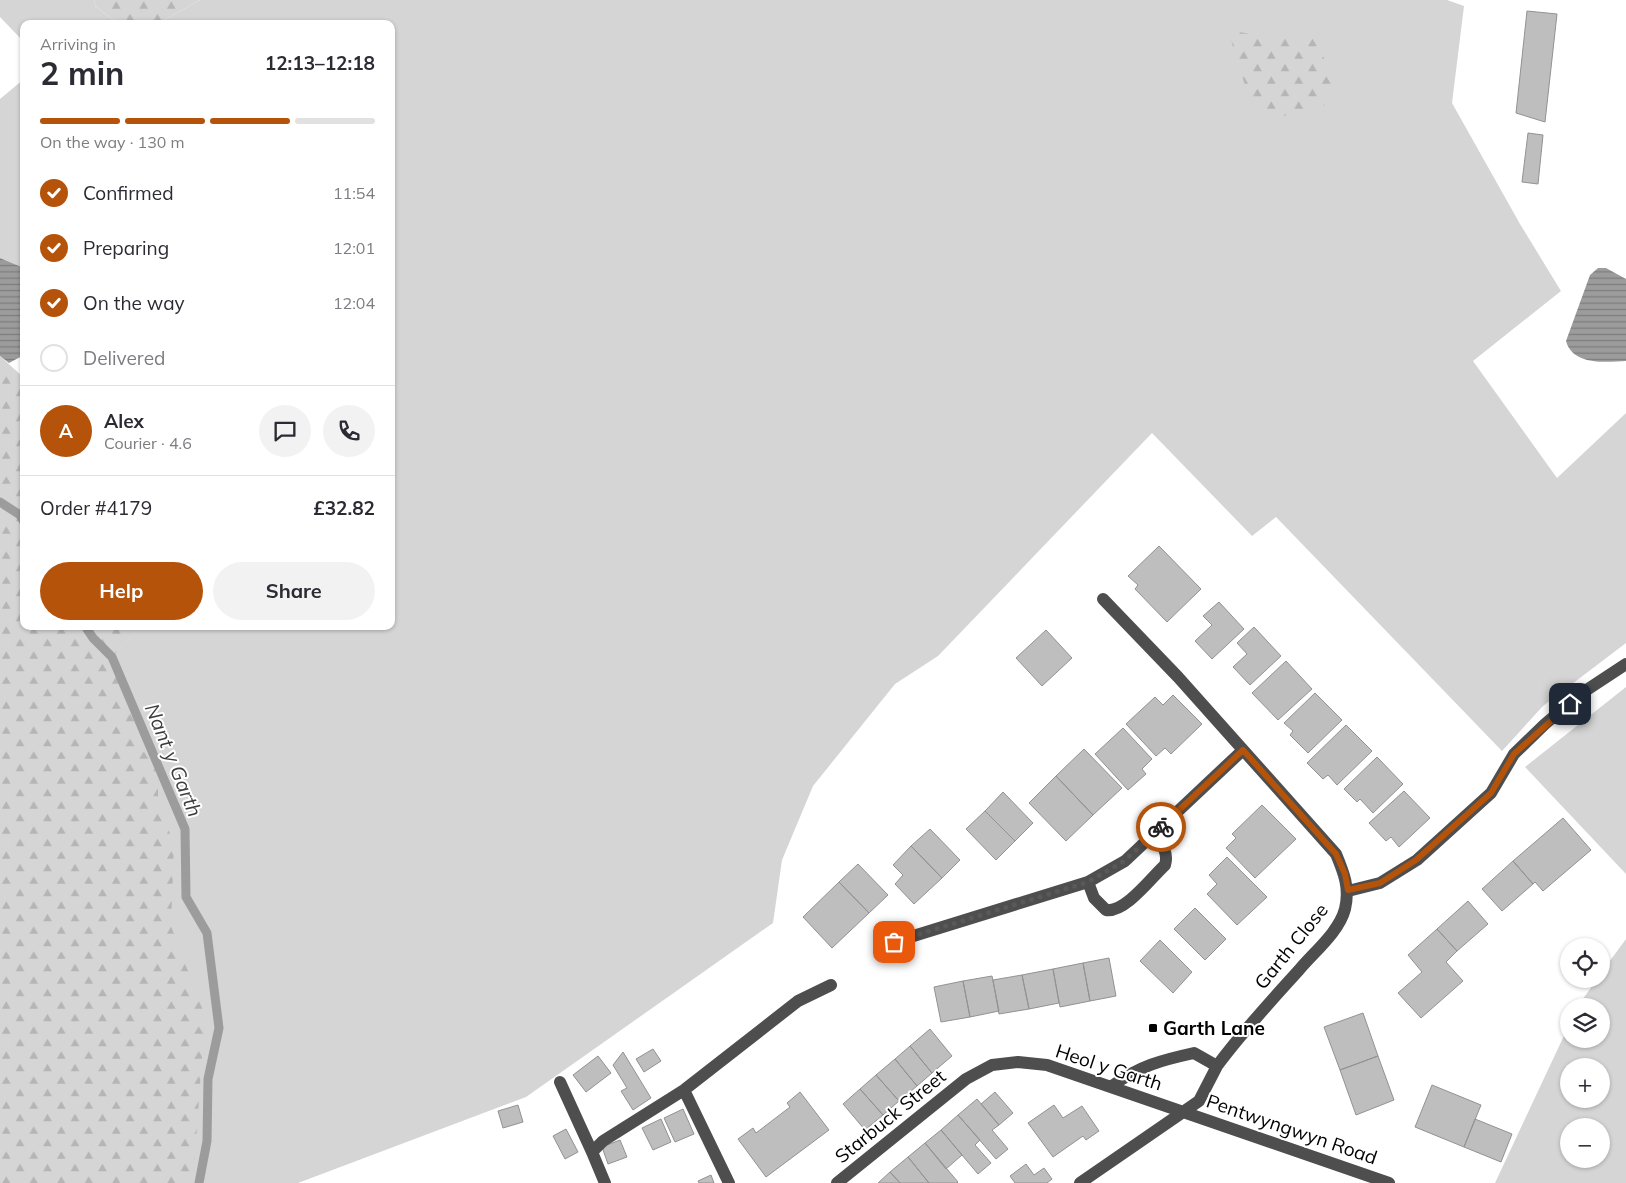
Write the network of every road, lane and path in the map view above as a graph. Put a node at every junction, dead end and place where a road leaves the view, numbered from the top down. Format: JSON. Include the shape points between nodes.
{"nodes":[{"id":1,"x":1102,"y":599,"type":"dead end"},
{"id":2,"x":1626,"y":664,"type":"edge"},
{"id":3,"x":1243,"y":750,"type":"junction"},
{"id":4,"x":1154,"y":834,"type":"junction"},
{"id":5,"x":1088,"y":882,"type":"junction"},
{"id":6,"x":1348,"y":890,"type":"junction"},
{"id":7,"x":894,"y":942,"type":"dead end"},
{"id":8,"x":830,"y":985,"type":"dead end"},
{"id":9,"x":1217,"y":1066,"type":"junction"},
{"id":10,"x":966,"y":1078,"type":"joint"},
{"id":11,"x":560,"y":1082,"type":"dead end"},
{"id":12,"x":1112,"y":1086,"type":"junction"},
{"id":13,"x":684,"y":1090,"type":"junction"},
{"id":14,"x":1183,"y":1111,"type":"junction"},
{"id":15,"x":592,"y":1152,"type":"junction"},
{"id":16,"x":605,"y":1183,"type":"edge"},
{"id":17,"x":729,"y":1183,"type":"edge"},
{"id":18,"x":837,"y":1183,"type":"edge"},
{"id":19,"x":1080,"y":1183,"type":"edge"},
{"id":20,"x":1389,"y":1183,"type":"edge"}],
"edges":[{"from":1,"to":3,"type":"street","name":"Garth Close"},
{"from":2,"to":6,"type":"street","via":[[1545,724],[1514,754],[1491,793],[1416,860],[1380,883]]},
{"from":3,"to":4,"type":"street"},
{"from":3,"to":6,"type":"street","name":"Garth Close","via":[[1336,854]]},
{"from":4,"to":5,"type":"street","via":[[1124,861]]},
{"from":4,"to":5,"type":"street","via":[[1165,851],[1165,865],[1118,909],[1106,910],[1094,898]]},
{"from":5,"to":7,"type":"street"},
{"from":6,"to":9,"type":"street","name":"Garth Close","via":[[1344,910],[1327,938]]},
{"from":8,"to":13,"type":"street","via":[[798,1001]]},
{"from":9,"to":12,"type":"street","via":[[1194,1053],[1154,1062]]},
{"from":9,"to":14,"type":"street","name":"Garth Close","via":[[1199,1100]]},
{"from":10,"to":12,"type":"street","name":"Heol y Garth","via":[[992,1065],[1018,1062],[1047,1064]]},
{"from":10,"to":18,"type":"street","name":"Starbuck Street"},
{"from":11,"to":15,"type":"street"},
{"from":12,"to":14,"type":"street","name":"Heol y Garth"},
{"from":13,"to":15,"type":"street","via":[[603,1141]]},
{"from":13,"to":17,"type":"street"},
{"from":14,"to":19,"type":"street","name":"Garth Close"},
{"from":14,"to":20,"type":"street","name":"Pentwyngwyn Road"},
{"from":15,"to":16,"type":"street"}]}
